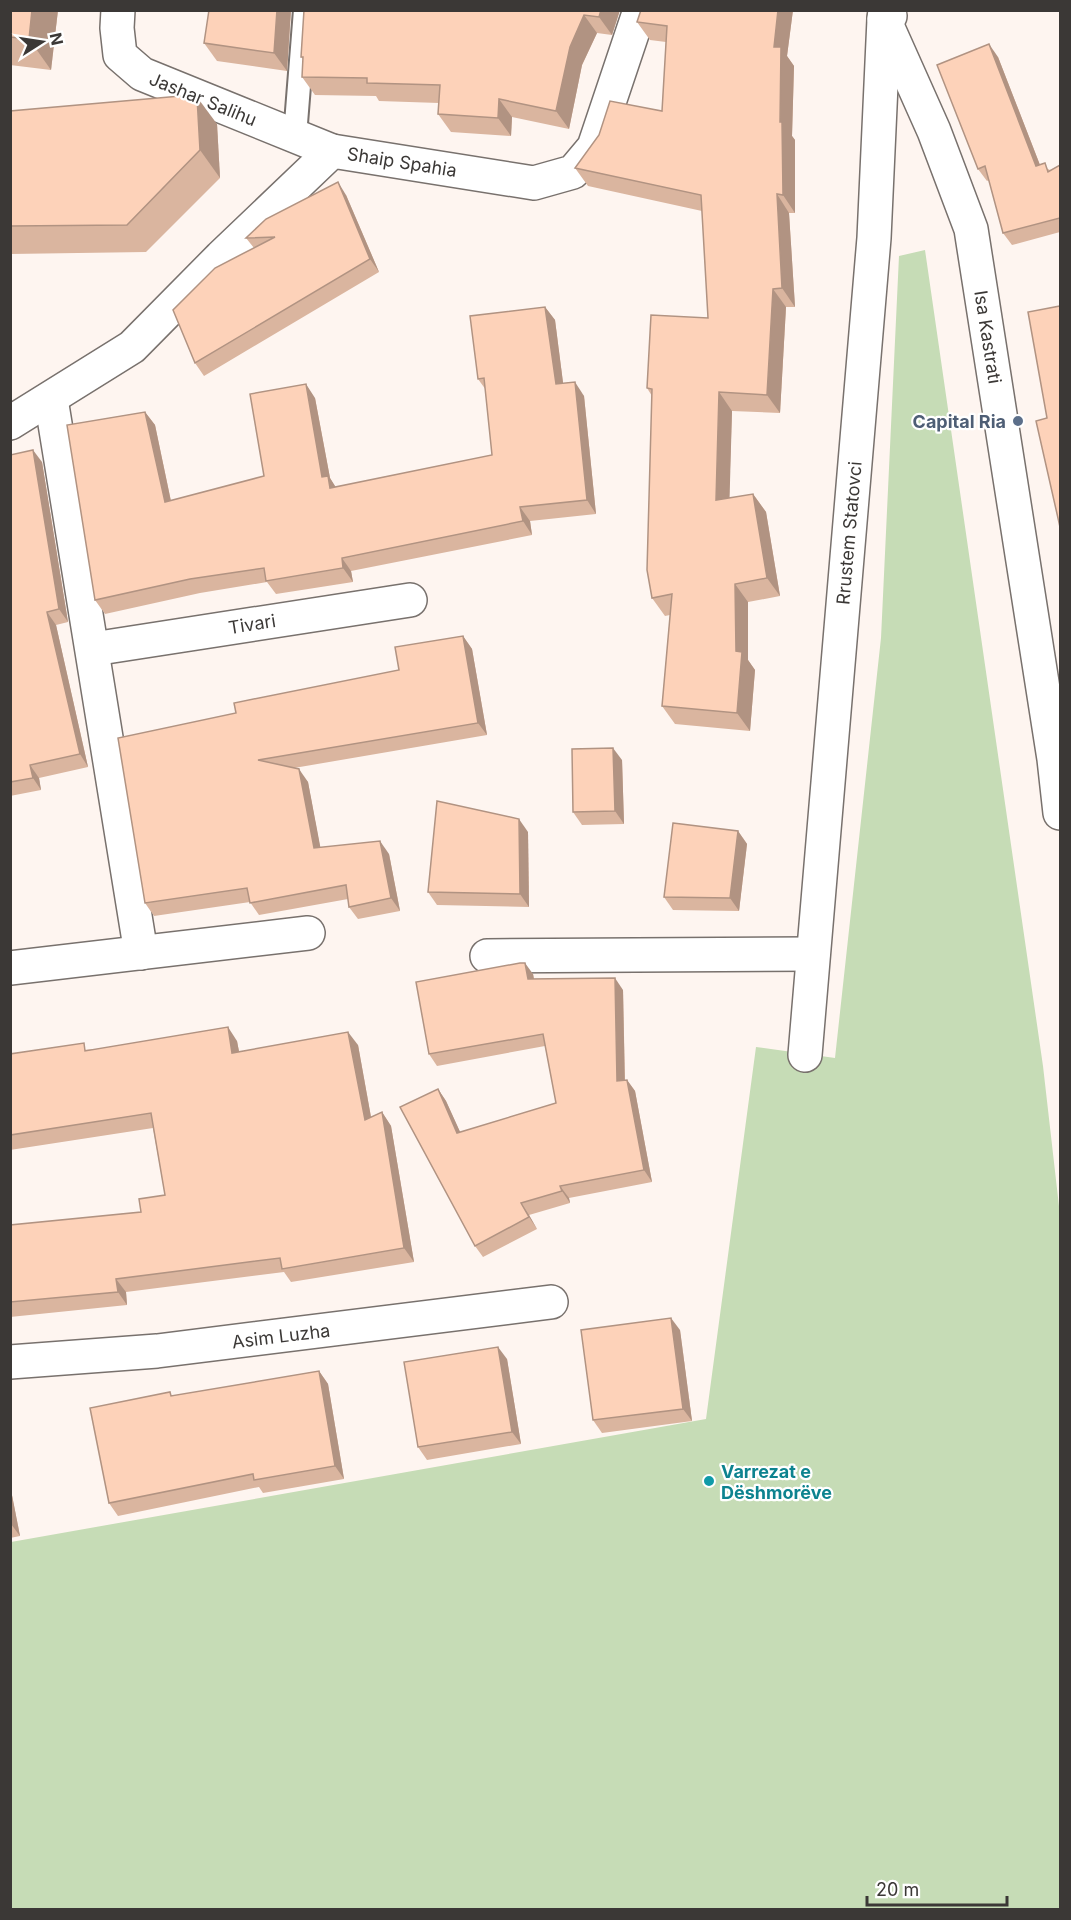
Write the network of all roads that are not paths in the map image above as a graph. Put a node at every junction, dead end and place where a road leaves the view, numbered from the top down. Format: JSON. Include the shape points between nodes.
{"nodes":[{"id":1,"x":118,"y":10,"type":"edge"},
{"id":2,"x":305,"y":10,"type":"edge"},
{"id":3,"x":640,"y":10,"type":"edge"},
{"id":4,"x":889,"y":13,"type":"edge"},
{"id":5,"x":294,"y":136,"type":"junction"},
{"id":6,"x":332,"y":152,"type":"junction"},
{"id":7,"x":51,"y":399,"type":"junction"},
{"id":8,"x":10,"y":423,"type":"edge"},
{"id":9,"x":410,"y":600,"type":"dead end"},
{"id":10,"x":93,"y":649,"type":"junction"},
{"id":11,"x":1060,"y":813,"type":"edge"},
{"id":12,"x":308,"y":933,"type":"dead end"},
{"id":13,"x":141,"y":953,"type":"junction"},
{"id":14,"x":813,"y":954,"type":"junction"},
{"id":15,"x":487,"y":956,"type":"dead end"},
{"id":16,"x":10,"y":968,"type":"edge"},
{"id":17,"x":805,"y":1055,"type":"dead end"},
{"id":18,"x":551,"y":1302,"type":"dead end"},
{"id":19,"x":10,"y":1362,"type":"edge"}],
"edges":[{"from":1,"to":5,"type":"street","name":"Jashar Salihu","via":[[120,55],[142,74]]},
{"from":2,"to":5,"type":"lane"},
{"from":3,"to":6,"type":"street","name":"Shaip Spahia","via":[[594,147],[573,172],[534,183]]},
{"from":4,"to":11,"type":"street","name":"Isa Kastrati","via":[[971,229]]},
{"from":4,"to":14,"type":"street","name":"Rrustem Statovci","via":[[874,238]]},
{"from":5,"to":6,"type":"street","name":"Jashar Salihu"},
{"from":6,"to":7,"type":"street","name":"Shaip Spahia","via":[[132,347]]},
{"from":7,"to":8,"type":"street","name":"Shaip Spahia"},
{"from":7,"to":10,"type":"street"},
{"from":9,"to":10,"type":"street","name":"Tivari"},
{"from":10,"to":13,"type":"street"},
{"from":12,"to":13,"type":"street"},
{"from":13,"to":16,"type":"street"},
{"from":14,"to":15,"type":"street"},
{"from":14,"to":17,"type":"street","name":"Rrustem Statovci"},
{"from":18,"to":19,"type":"street","name":"Asim Luzha","via":[[157,1351]]}]}
